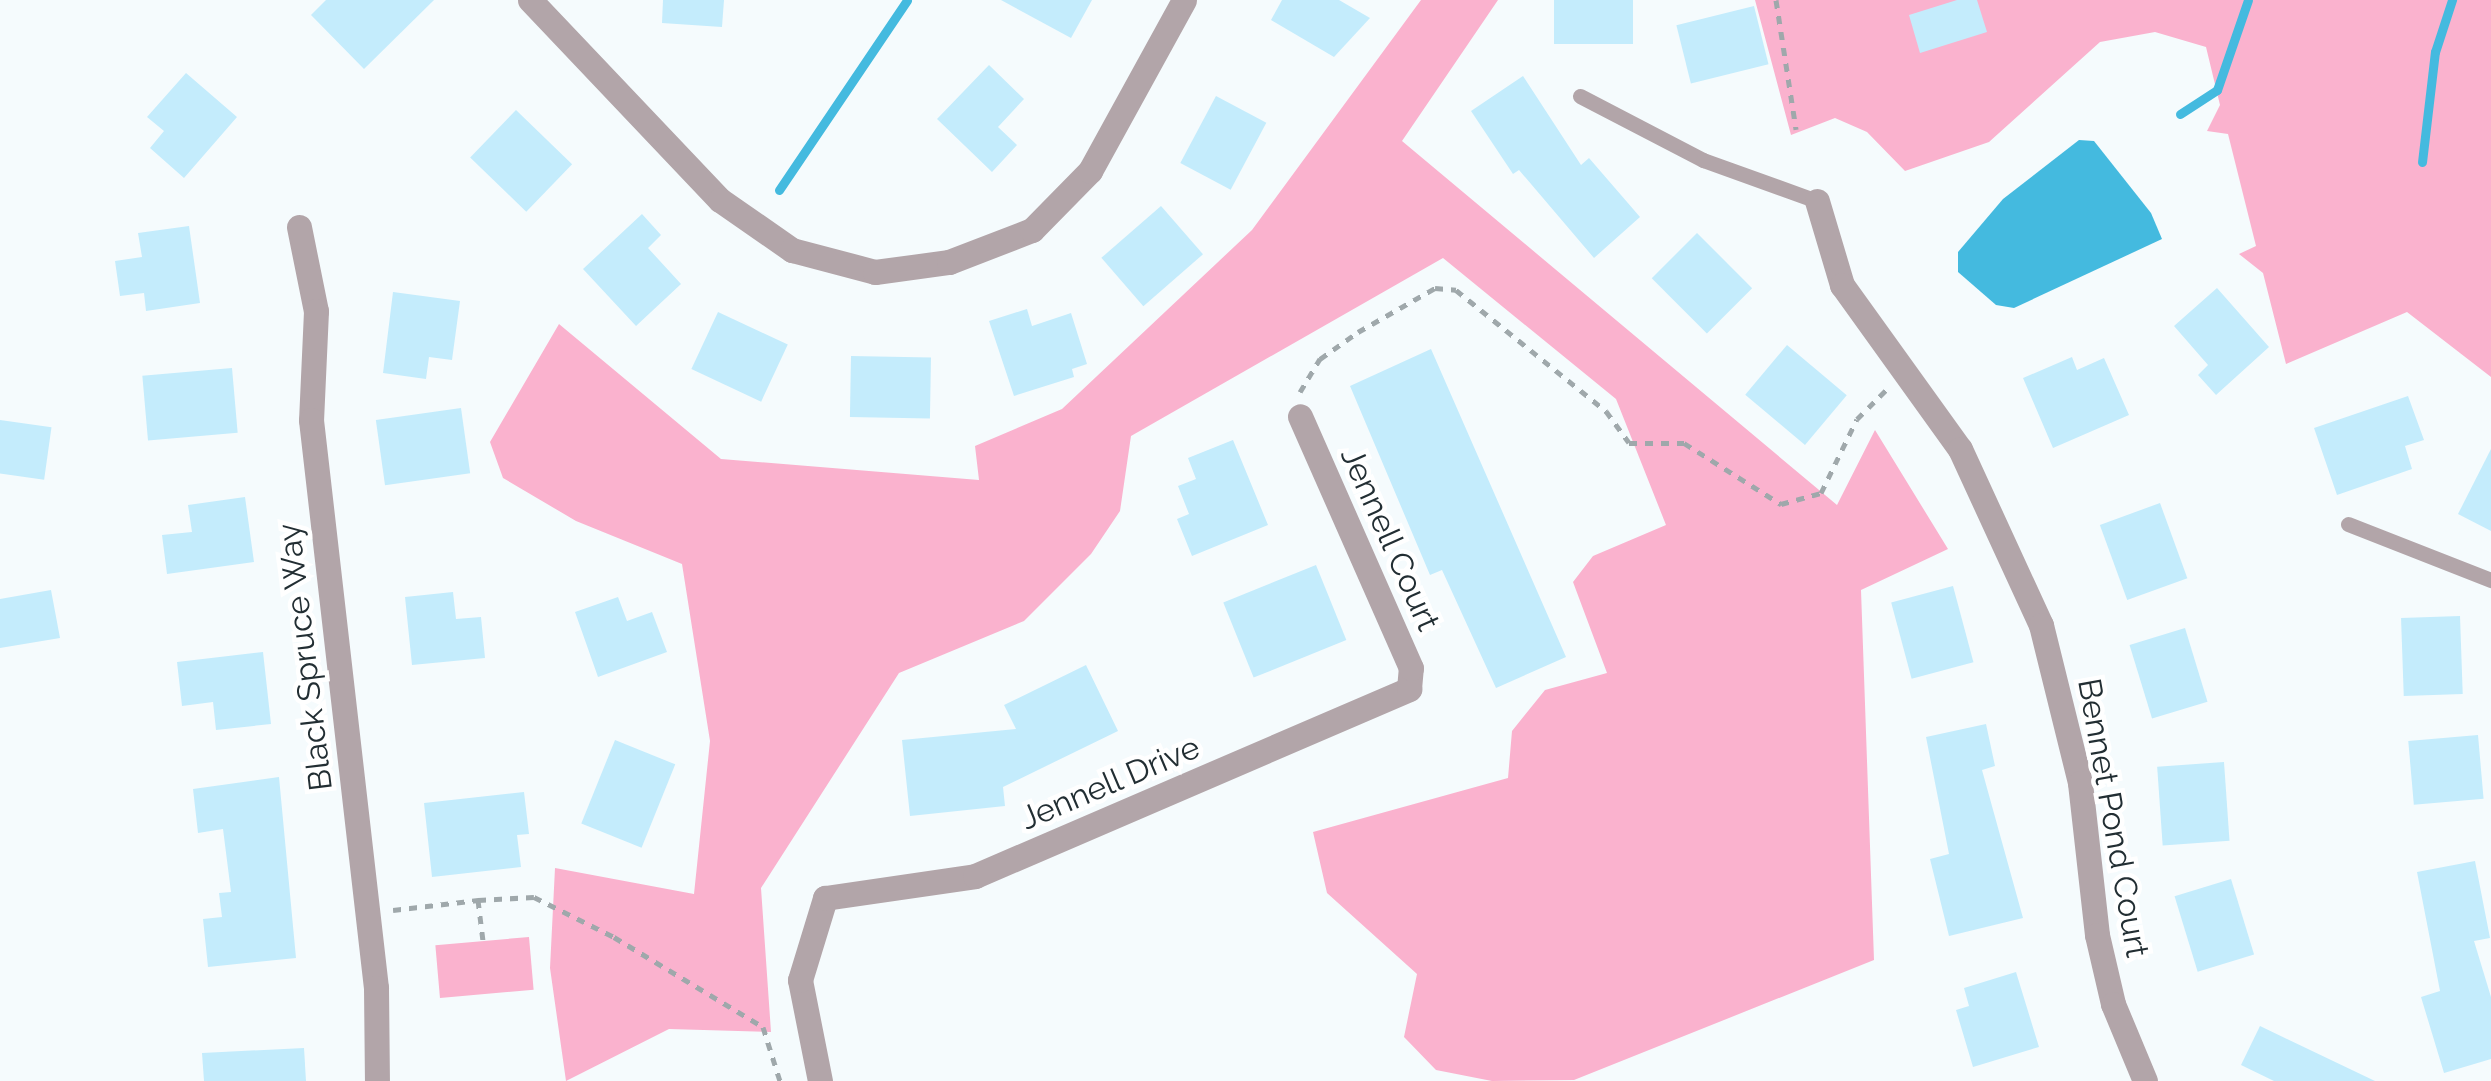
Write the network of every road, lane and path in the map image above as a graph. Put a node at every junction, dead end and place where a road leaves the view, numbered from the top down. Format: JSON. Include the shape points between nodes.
{"nodes":[{"id":1,"x":530,"y":0,"type":"edge"},
{"id":2,"x":1184,"y":0,"type":"edge"},
{"id":3,"x":1776,"y":0,"type":"edge"},
{"id":4,"x":1580,"y":96,"type":"dead end"},
{"id":5,"x":1796,"y":130,"type":"dead end"},
{"id":6,"x":1816,"y":201,"type":"joint"},
{"id":7,"x":299,"y":226,"type":"dead end"},
{"id":8,"x":1888,"y":388,"type":"dead end"},
{"id":9,"x":1297,"y":408,"type":"joint"},
{"id":10,"x":2348,"y":524,"type":"dead end"},
{"id":11,"x":2491,"y":580,"type":"edge"},
{"id":12,"x":1409,"y":689,"type":"joint"},
{"id":13,"x":478,"y":900,"type":"junction"},
{"id":14,"x":392,"y":910,"type":"dead end"},
{"id":15,"x":484,"y":942,"type":"dead end"},
{"id":16,"x":377,"y":1081,"type":"edge"},
{"id":17,"x":780,"y":1081,"type":"edge"},
{"id":18,"x":820,"y":1081,"type":"edge"},
{"id":19,"x":2145,"y":1081,"type":"edge"}],
"edges":[{"from":1,"to":2,"type":"street","via":[[720,200],[792,250],[875,272],[949,262],[1032,230],[1090,171]]},
{"from":3,"to":5,"type":"path"},
{"from":4,"to":6,"type":"lane","via":[[1703,160]]},
{"from":6,"to":19,"type":"street","name":"Bennet Pond Court","via":[[1842,285],[1960,448],[2041,625],[2072,737],[2109,986]]},
{"from":7,"to":16,"type":"street","name":"Black Spruce Way","via":[[316,312],[311,420],[376,988]]},
{"from":8,"to":9,"type":"path","via":[[1857,420],[1821,492],[1781,504],[1684,443],[1629,444],[1606,411],[1456,290],[1435,288],[1320,358]]},
{"from":9,"to":12,"type":"street","name":"Jennell Court","via":[[1412,668]]},
{"from":10,"to":11,"type":"lane"},
{"from":12,"to":18,"type":"street","name":"Jennell Drive","via":[[975,876],[825,898],[800,980]]},
{"from":13,"to":14,"type":"path"},
{"from":13,"to":15,"type":"path"},
{"from":13,"to":17,"type":"path","via":[[534,897],[763,1026]]}]}
